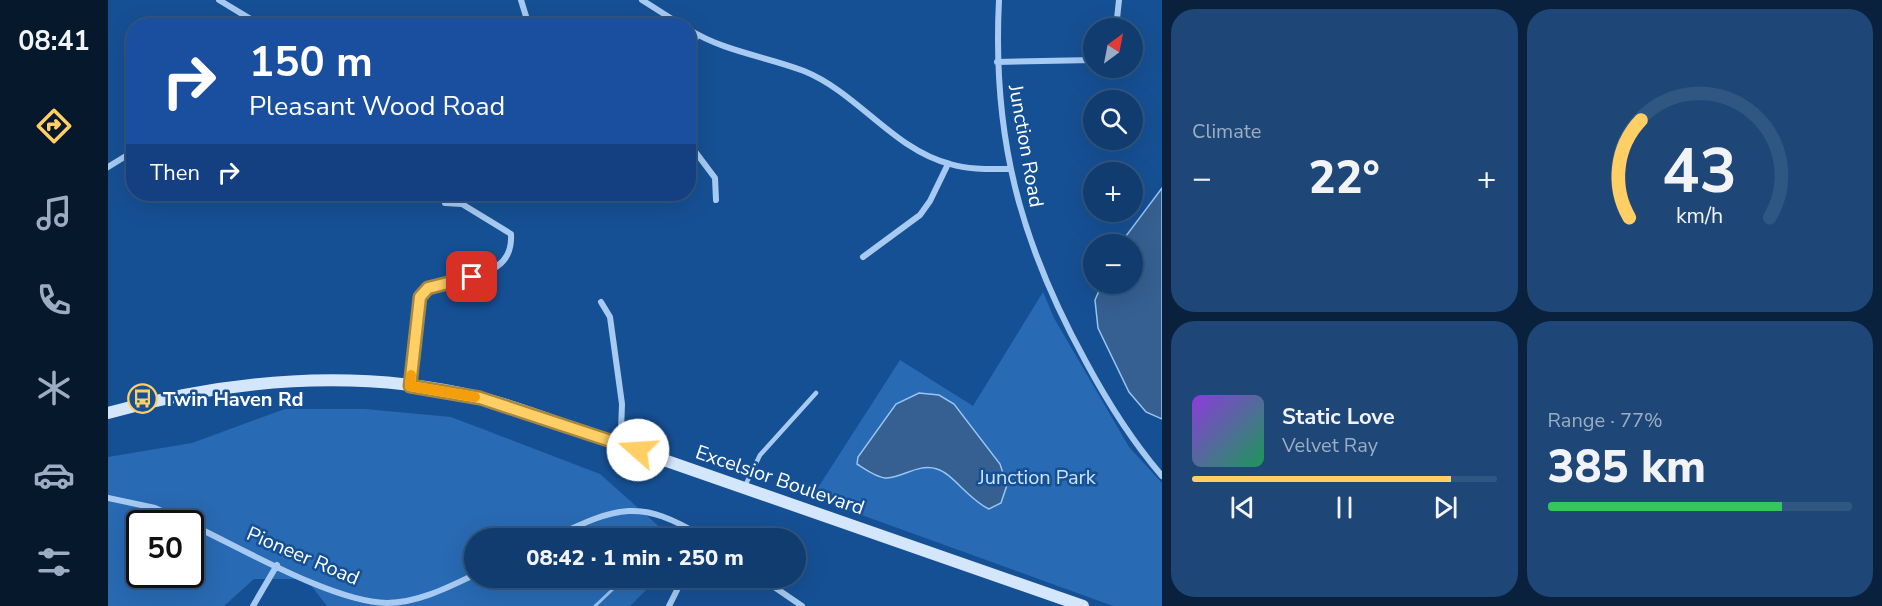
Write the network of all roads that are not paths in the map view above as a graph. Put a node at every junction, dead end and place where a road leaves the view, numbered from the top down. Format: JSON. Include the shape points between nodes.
{"nodes":[{"id":1,"x":219,"y":0,"type":"edge"},
{"id":2,"x":521,"y":0,"type":"edge"},
{"id":3,"x":642,"y":0,"type":"edge"},
{"id":4,"x":999,"y":0,"type":"edge"},
{"id":5,"x":1119,"y":0,"type":"edge"},
{"id":6,"x":249,"y":18,"type":"edge"},
{"id":7,"x":527,"y":18,"type":"edge"},
{"id":8,"x":670,"y":18,"type":"edge"},
{"id":9,"x":1117,"y":18,"type":"edge"},
{"id":10,"x":698,"y":35,"type":"joint"},
{"id":11,"x":696,"y":38,"type":"edge"},
{"id":12,"x":1083,"y":60,"type":"edge"},
{"id":13,"x":997,"y":62,"type":"junction"},
{"id":14,"x":696,"y":153,"type":"edge"},
{"id":15,"x":126,"y":156,"type":"edge"},
{"id":16,"x":948,"y":164,"type":"junction"},
{"id":17,"x":108,"y":167,"type":"edge"},
{"id":18,"x":1009,"y":169,"type":"junction"},
{"id":19,"x":716,"y":200,"type":"dead end"},
{"id":20,"x":463,"y":201,"type":"edge"},
{"id":21,"x":445,"y":203,"type":"dead end"},
{"id":22,"x":462,"y":204,"type":"junction"},
{"id":23,"x":862,"y":257,"type":"dead end"},
{"id":24,"x":600,"y":302,"type":"dead end"},
{"id":25,"x":410,"y":386,"type":"junction"},
{"id":26,"x":816,"y":393,"type":"dead end"},
{"id":27,"x":108,"y":413,"type":"edge"},
{"id":28,"x":617,"y":443,"type":"junction"},
{"id":29,"x":1162,"y":476,"type":"edge"},
{"id":30,"x":744,"y":488,"type":"junction"},
{"id":31,"x":108,"y":498,"type":"edge"},
{"id":32,"x":159,"y":510,"type":"edge"},
{"id":33,"x":572,"y":528,"type":"edge"},
{"id":34,"x":686,"y":528,"type":"edge"},
{"id":35,"x":204,"y":531,"type":"edge"},
{"id":36,"x":277,"y":565,"type":"junction"},
{"id":37,"x":464,"y":579,"type":"edge"},
{"id":38,"x":678,"y":588,"type":"edge"},
{"id":39,"x":775,"y":588,"type":"edge"},
{"id":40,"x":800,"y":605,"type":"edge"},
{"id":41,"x":252,"y":606,"type":"edge"},
{"id":42,"x":669,"y":606,"type":"edge"},
{"id":43,"x":1083,"y":606,"type":"edge"}],
"edges":[{"from":1,"to":6,"type":"street"},
{"from":2,"to":7,"type":"street"},
{"from":3,"to":8,"type":"street"},
{"from":4,"to":13,"type":"street","name":"Junction Road"},
{"from":5,"to":9,"type":"street"},
{"from":10,"to":11,"type":"street"},
{"from":10,"to":16,"type":"street","via":[[732,50],[805,72],[831,85],[920,151]]},
{"from":12,"to":13,"type":"street"},
{"from":13,"to":18,"type":"street","name":"Junction Road"},
{"from":14,"to":19,"type":"street","via":[[715,178]]},
{"from":15,"to":17,"type":"street"},
{"from":16,"to":18,"type":"street"},
{"from":16,"to":23,"type":"street","via":[[920,215]]},
{"from":18,"to":29,"type":"street","name":"Junction Road","via":[[1034,253],[1073,339],[1119,421]]},
{"from":20,"to":22,"type":"street"},
{"from":21,"to":22,"type":"street"},
{"from":22,"to":25,"type":"street","via":[[511,234],[512,248],[507,257],[485,273],[428,288],[420,297]]},
{"from":24,"to":28,"type":"street","via":[[610,317],[622,404]]},
{"from":25,"to":27,"type":"main road","name":"Excelsior Boulevard","via":[[334,381],[229,386]]},
{"from":25,"to":28,"type":"main road","name":"Excelsior Boulevard","via":[[480,398]]},
{"from":26,"to":30,"type":"lane","via":[[759,455]]},
{"from":28,"to":30,"type":"main road","name":"Excelsior Boulevard"},
{"from":30,"to":43,"type":"main road","name":"Excelsior Boulevard"},
{"from":31,"to":32,"type":"street","name":"Pioneer Road"},
{"from":33,"to":34,"type":"street","via":[[624,510],[645,510]]},
{"from":35,"to":36,"type":"street","name":"Pioneer Road"},
{"from":36,"to":37,"type":"street","name":"Pioneer Road","via":[[336,591],[387,603],[427,595]]},
{"from":36,"to":41,"type":"street"},
{"from":38,"to":42,"type":"street"},
{"from":39,"to":40,"type":"street"}]}
